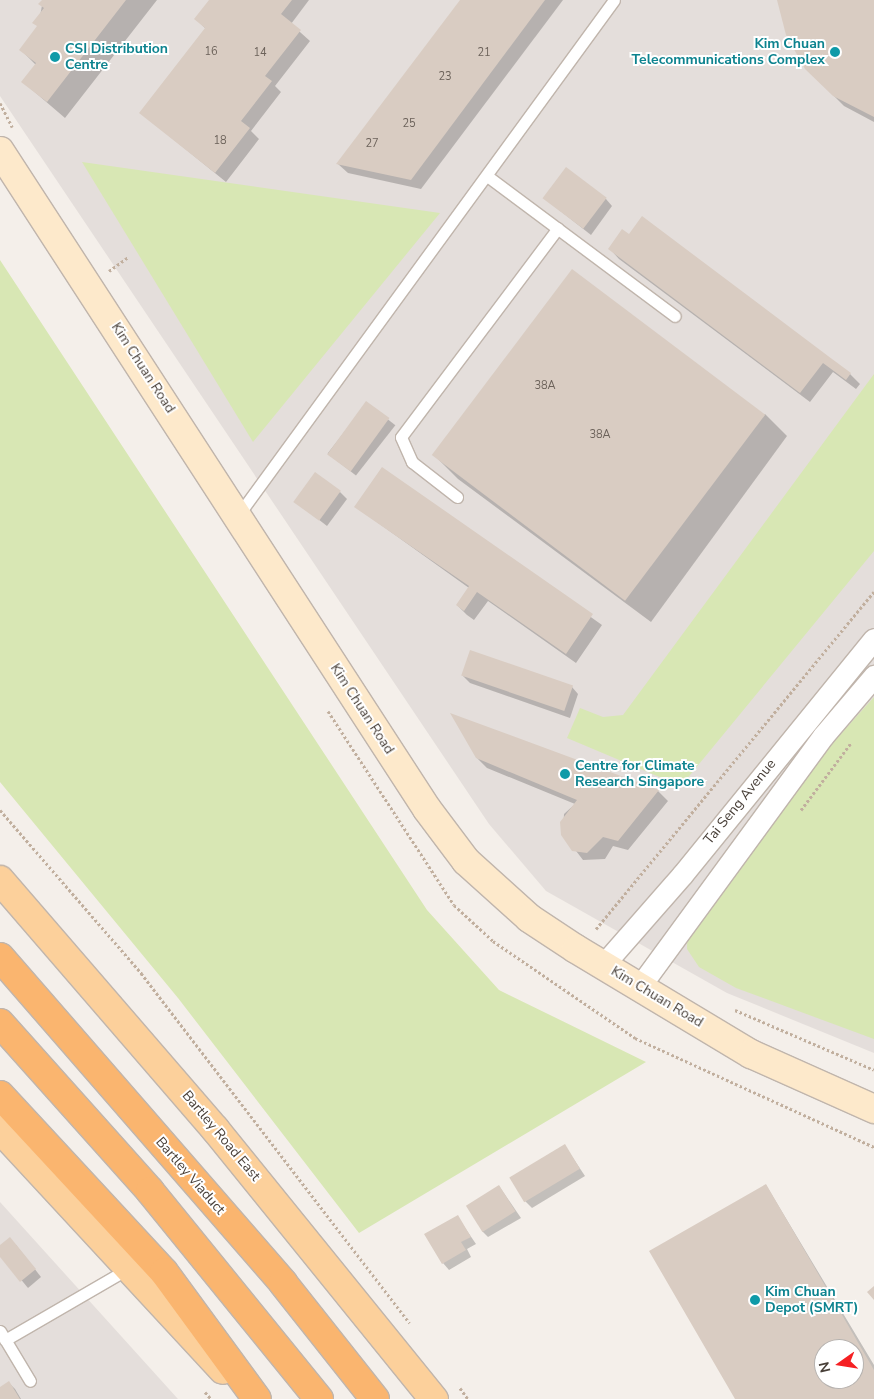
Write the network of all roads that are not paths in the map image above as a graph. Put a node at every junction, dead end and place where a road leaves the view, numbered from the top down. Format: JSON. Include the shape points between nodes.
{"nodes":[{"id":1,"x":614,"y":0,"type":"edge"},
{"id":2,"x":7,"y":141,"type":"edge"},
{"id":3,"x":487,"y":176,"type":"junction"},
{"id":4,"x":558,"y":228,"type":"junction"},
{"id":5,"x":675,"y":316,"type":"dead end"},
{"id":6,"x":457,"y":497,"type":"dead end"},
{"id":7,"x":238,"y":514,"type":"junction"},
{"id":8,"x":874,"y":639,"type":"edge"},
{"id":9,"x":874,"y":676,"type":"edge"},
{"id":10,"x":0,"y":880,"type":"edge"},
{"id":11,"x":610,"y":956,"type":"junction"},
{"id":12,"x":0,"y":958,"type":"edge"},
{"id":13,"x":640,"y":986,"type":"junction"},
{"id":14,"x":0,"y":1023,"type":"edge"},
{"id":15,"x":0,"y":1095,"type":"edge"},
{"id":16,"x":874,"y":1109,"type":"edge"},
{"id":17,"x":0,"y":1129,"type":"edge"},
{"id":18,"x":130,"y":1267,"type":"junction"},
{"id":19,"x":3,"y":1336,"type":"edge"},
{"id":20,"x":30,"y":1381,"type":"dead end"},
{"id":21,"x":249,"y":1399,"type":"edge"},
{"id":22,"x":257,"y":1399,"type":"edge"},
{"id":23,"x":319,"y":1399,"type":"edge"},
{"id":24,"x":375,"y":1399,"type":"edge"},
{"id":25,"x":434,"y":1399,"type":"edge"}],
"edges":[{"from":1,"to":3,"type":"lane"},
{"from":2,"to":7,"type":"main road","name":"Kim Chuan Road"},
{"from":3,"to":4,"type":"lane"},
{"from":3,"to":7,"type":"lane"},
{"from":4,"to":5,"type":"lane"},
{"from":4,"to":6,"type":"lane","via":[[401,437],[412,462]]},
{"from":7,"to":11,"type":"main road","name":"Kim Chuan Road","via":[[427,809],[466,862],[529,918]]},
{"from":8,"to":11,"type":"street","name":"Tai Seng Avenue","via":[[682,876]]},
{"from":9,"to":13,"type":"street","name":"Tai Seng Avenue","via":[[823,736]]},
{"from":10,"to":25,"type":"main road","name":"Bartley Road East","via":[[215,1129]]},
{"from":11,"to":13,"type":"main road","name":"Kim Chuan Road"},
{"from":12,"to":24,"type":"highway","name":"Bartley Viaduct","via":[[283,1282]]},
{"from":13,"to":16,"type":"main road","name":"Kim Chuan Road","via":[[751,1054]]},
{"from":14,"to":23,"type":"highway","via":[[150,1191]]},
{"from":15,"to":22,"type":"highway","via":[[164,1272]]},
{"from":17,"to":18,"type":"main road"},
{"from":18,"to":19,"type":"lane"},
{"from":18,"to":21,"type":"main road"},
{"from":19,"to":20,"type":"lane"}]}
